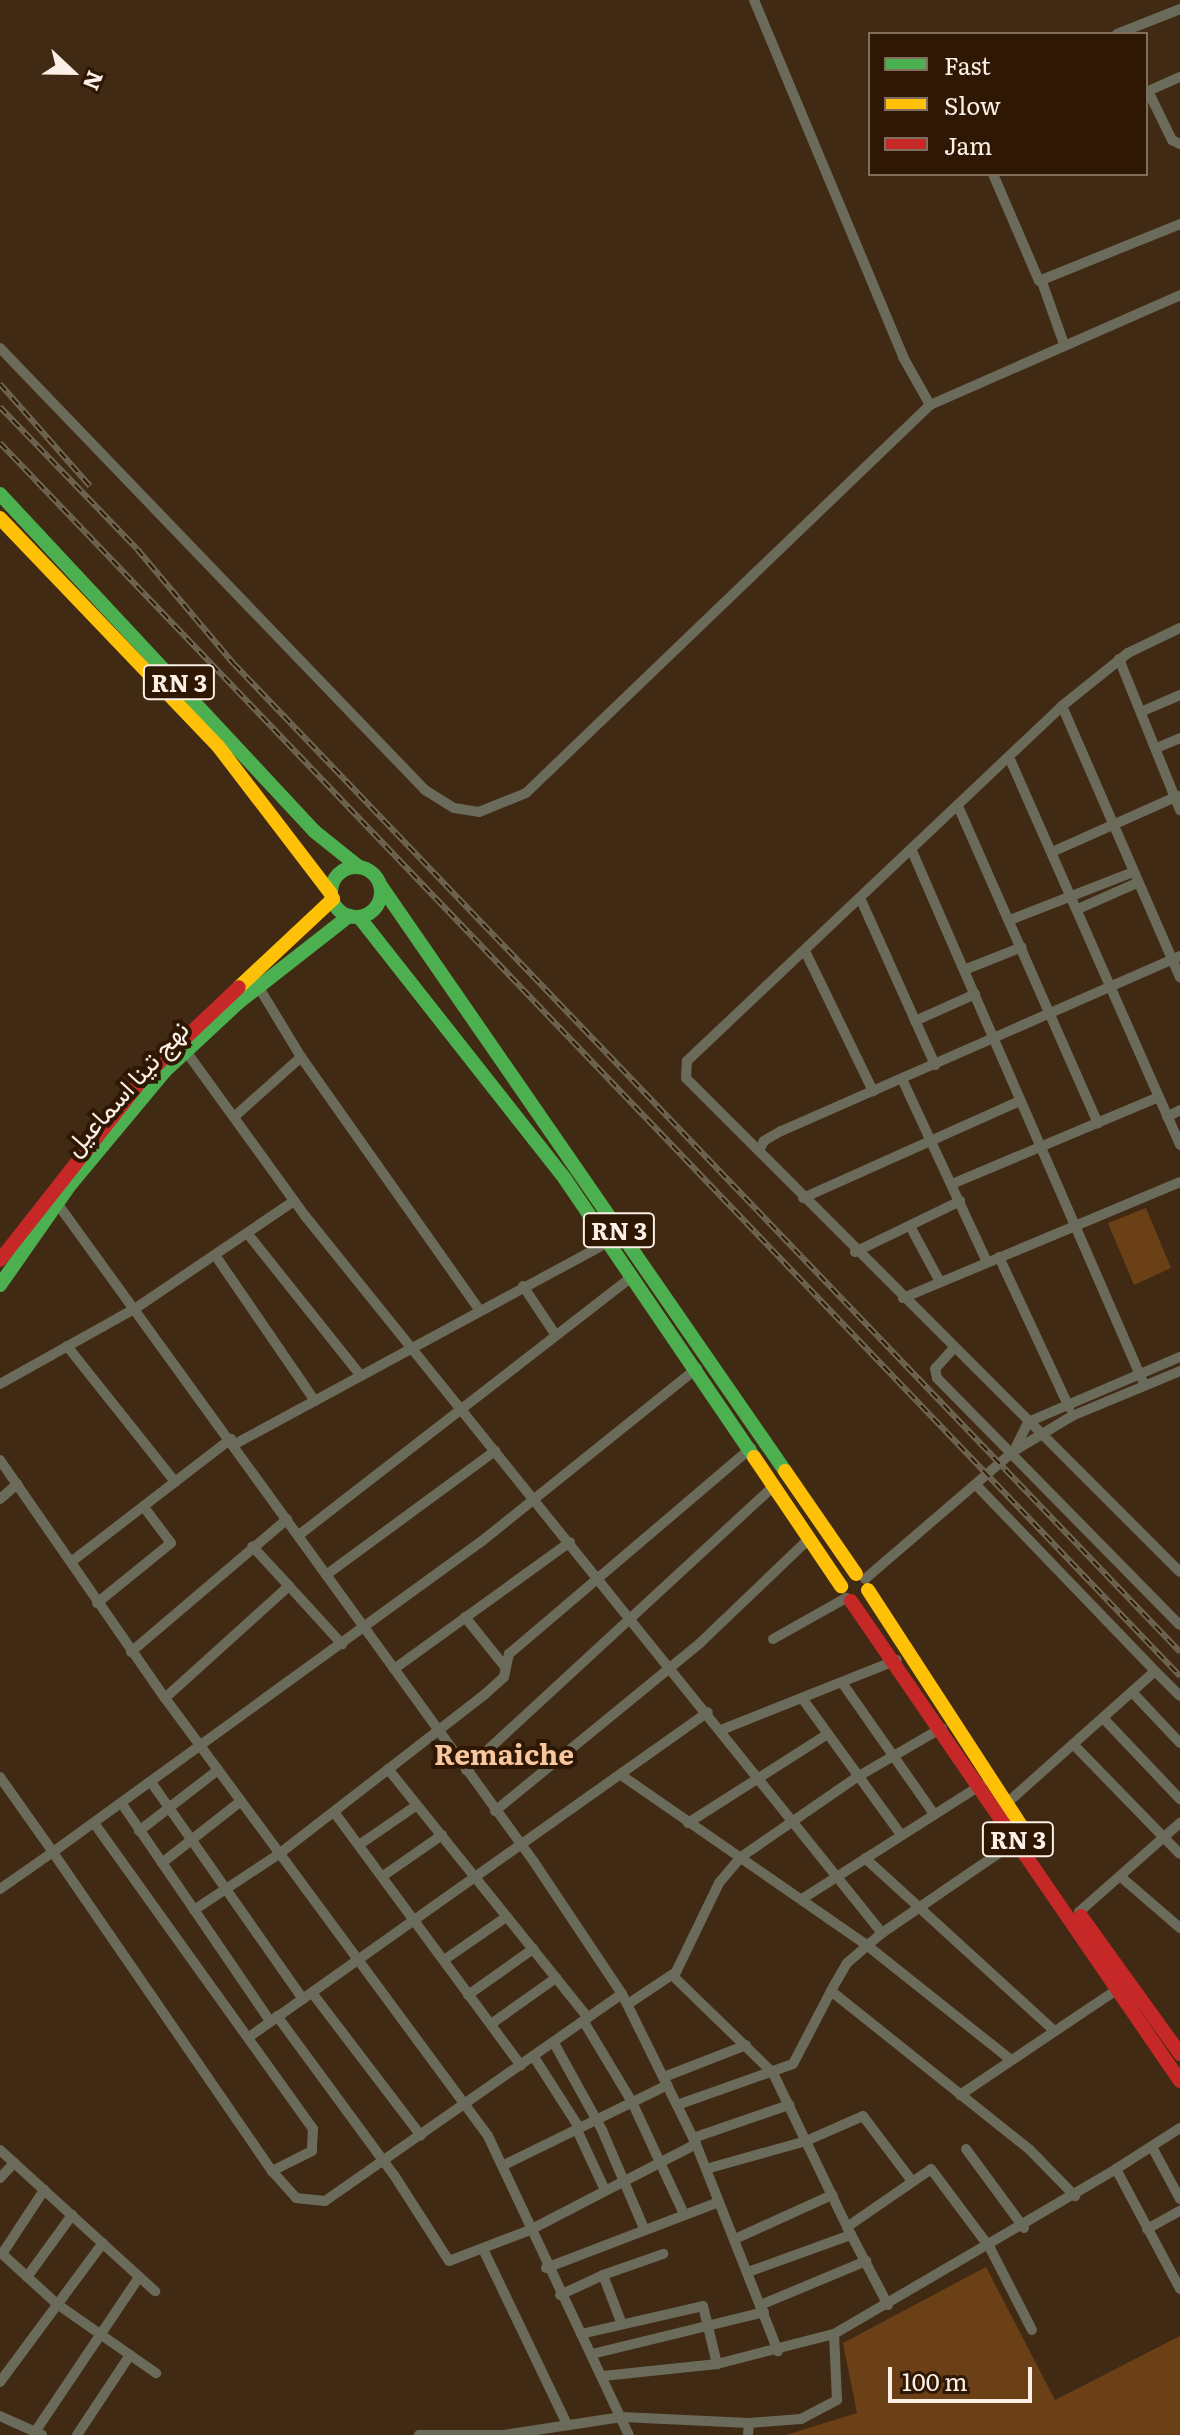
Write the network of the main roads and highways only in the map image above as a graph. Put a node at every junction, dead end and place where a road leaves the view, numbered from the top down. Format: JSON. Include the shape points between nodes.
{"nodes":[{"id":1,"x":0,"y":494,"type":"edge"},
{"id":2,"x":0,"y":518,"type":"edge"},
{"id":3,"x":359,"y":867,"type":"junction"},
{"id":4,"x":381,"y":886,"type":"junction"},
{"id":5,"x":332,"y":897,"type":"junction"},
{"id":6,"x":354,"y":916,"type":"junction"},
{"id":7,"x":0,"y":1260,"type":"edge"},
{"id":8,"x":0,"y":1285,"type":"edge"},
{"id":9,"x":863,"y":1581,"type":"junction"},
{"id":10,"x":846,"y":1595,"type":"junction"},
{"id":11,"x":1180,"y":2054,"type":"edge"},
{"id":12,"x":1180,"y":2081,"type":"edge"}],
"edges":[{"from":1,"to":3,"type":"main road","number":"RN 3","via":[[314,831]]},
{"from":2,"to":5,"type":"main road","number":"RN 3","via":[[227,756]]},
{"from":3,"to":4,"type":"main road"},
{"from":3,"to":5,"type":"main road","via":[[339,874]]},
{"from":4,"to":6,"type":"main road","via":[[375,909]]},
{"from":4,"to":9,"type":"main road","number":"RN 3"},
{"from":5,"to":6,"type":"main road"},
{"from":5,"to":7,"type":"main road","name":"نهج تينا اسماعيل","via":[[145,1076]]},
{"from":6,"to":8,"type":"main road","name":"نهج تينا اسماعيل","via":[[258,986],[185,1050],[57,1203]]},
{"from":6,"to":10,"type":"main road","number":"RN 3","via":[[506,1098],[776,1483]]},
{"from":9,"to":10,"type":"main road"},
{"from":9,"to":10,"type":"main road"},
{"from":9,"to":11,"type":"main road","number":"RN 3","via":[[1079,1912]]},
{"from":10,"to":12,"type":"main road","number":"RN 3","via":[[897,1660]]}]}
